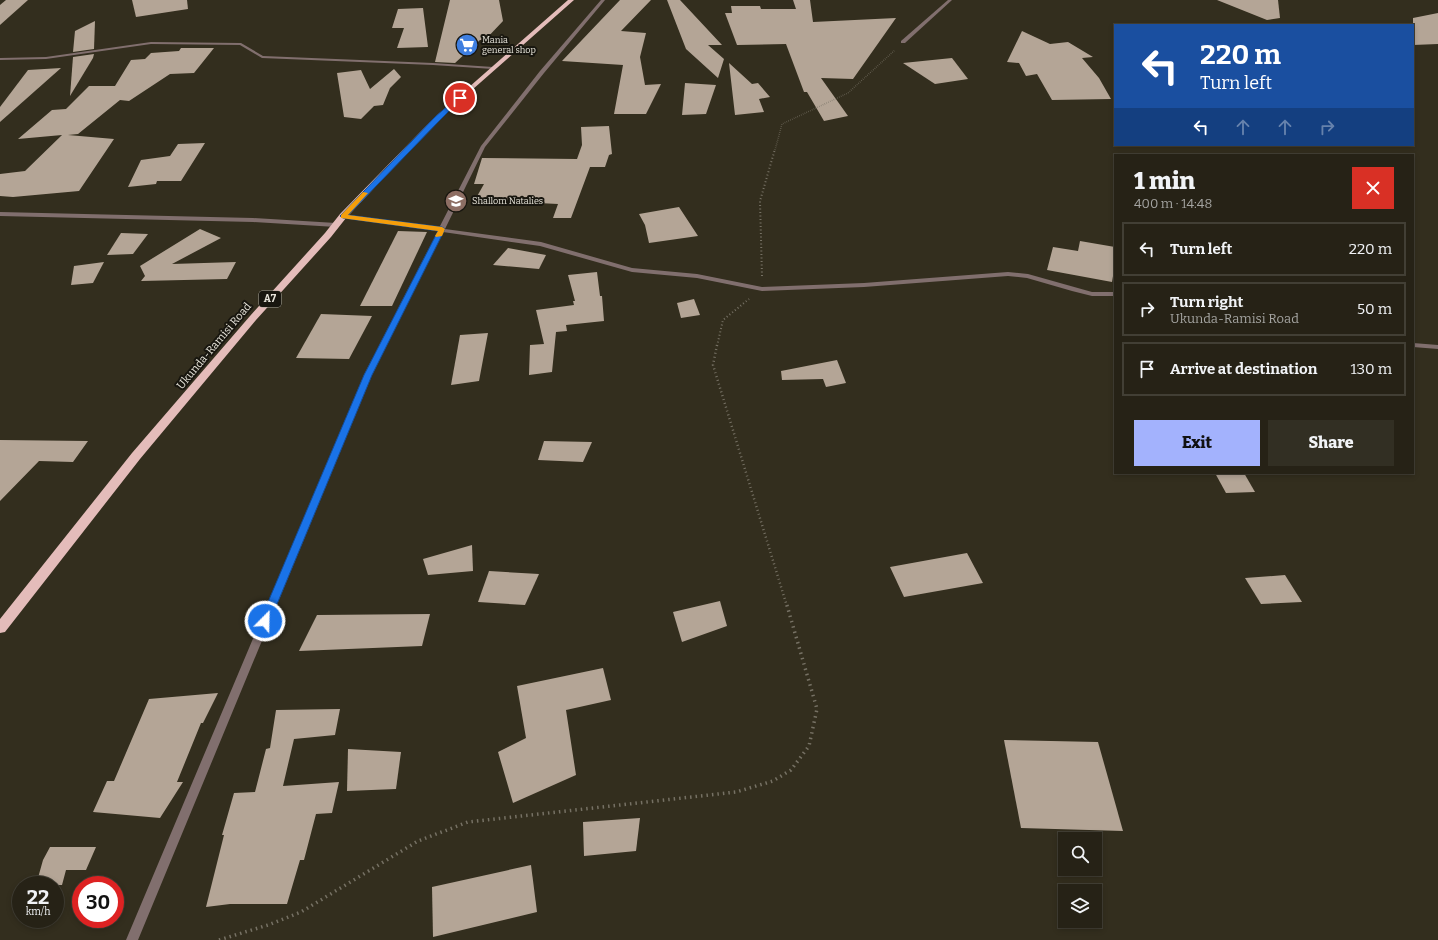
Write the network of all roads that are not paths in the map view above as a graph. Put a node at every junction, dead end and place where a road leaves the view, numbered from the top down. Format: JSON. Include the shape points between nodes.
{"nodes":[{"id":1,"x":572,"y":0,"type":"edge"},
{"id":2,"x":603,"y":0,"type":"edge"},
{"id":3,"x":950,"y":0,"type":"edge"},
{"id":4,"x":903,"y":42,"type":"road end"},
{"id":5,"x":0,"y":59,"type":"edge"},
{"id":6,"x":493,"y":68,"type":"junction"},
{"id":7,"x":0,"y":214,"type":"edge"},
{"id":8,"x":343,"y":216,"type":"junction"},
{"id":9,"x":336,"y":225,"type":"junction"},
{"id":10,"x":442,"y":229,"type":"junction"},
{"id":11,"x":1114,"y":294,"type":"edge"},
{"id":12,"x":1414,"y":345,"type":"edge"},
{"id":13,"x":1438,"y":347,"type":"edge"},
{"id":14,"x":0,"y":628,"type":"edge"},
{"id":15,"x":132,"y":940,"type":"edge"}],
"edges":[{"from":1,"to":6,"type":"highway","name":"Ukunda-Ramisi Road","number":"A7"},
{"from":2,"to":10,"type":"street","via":[[483,147]]},
{"from":3,"to":4,"type":"street"},
{"from":5,"to":6,"type":"street","via":[[46,58],[151,43],[241,44],[262,57]]},
{"from":6,"to":8,"type":"highway","name":"Ukunda-Ramisi Road","number":"A7","via":[[438,118]]},
{"from":7,"to":9,"type":"street","via":[[253,220]]},
{"from":8,"to":9,"type":"highway","name":"Ukunda-Ramisi Road","number":"A7"},
{"from":8,"to":10,"type":"street"},
{"from":9,"to":14,"type":"highway","name":"Ukunda-Ramisi Road","number":"A7","via":[[136,456]]},
{"from":10,"to":11,"type":"street","via":[[541,244],[632,270],[697,276],[762,289],[864,285],[1008,274],[1028,276],[1092,294]]},
{"from":10,"to":15,"type":"street","via":[[368,375]]},
{"from":12,"to":13,"type":"street"}]}
